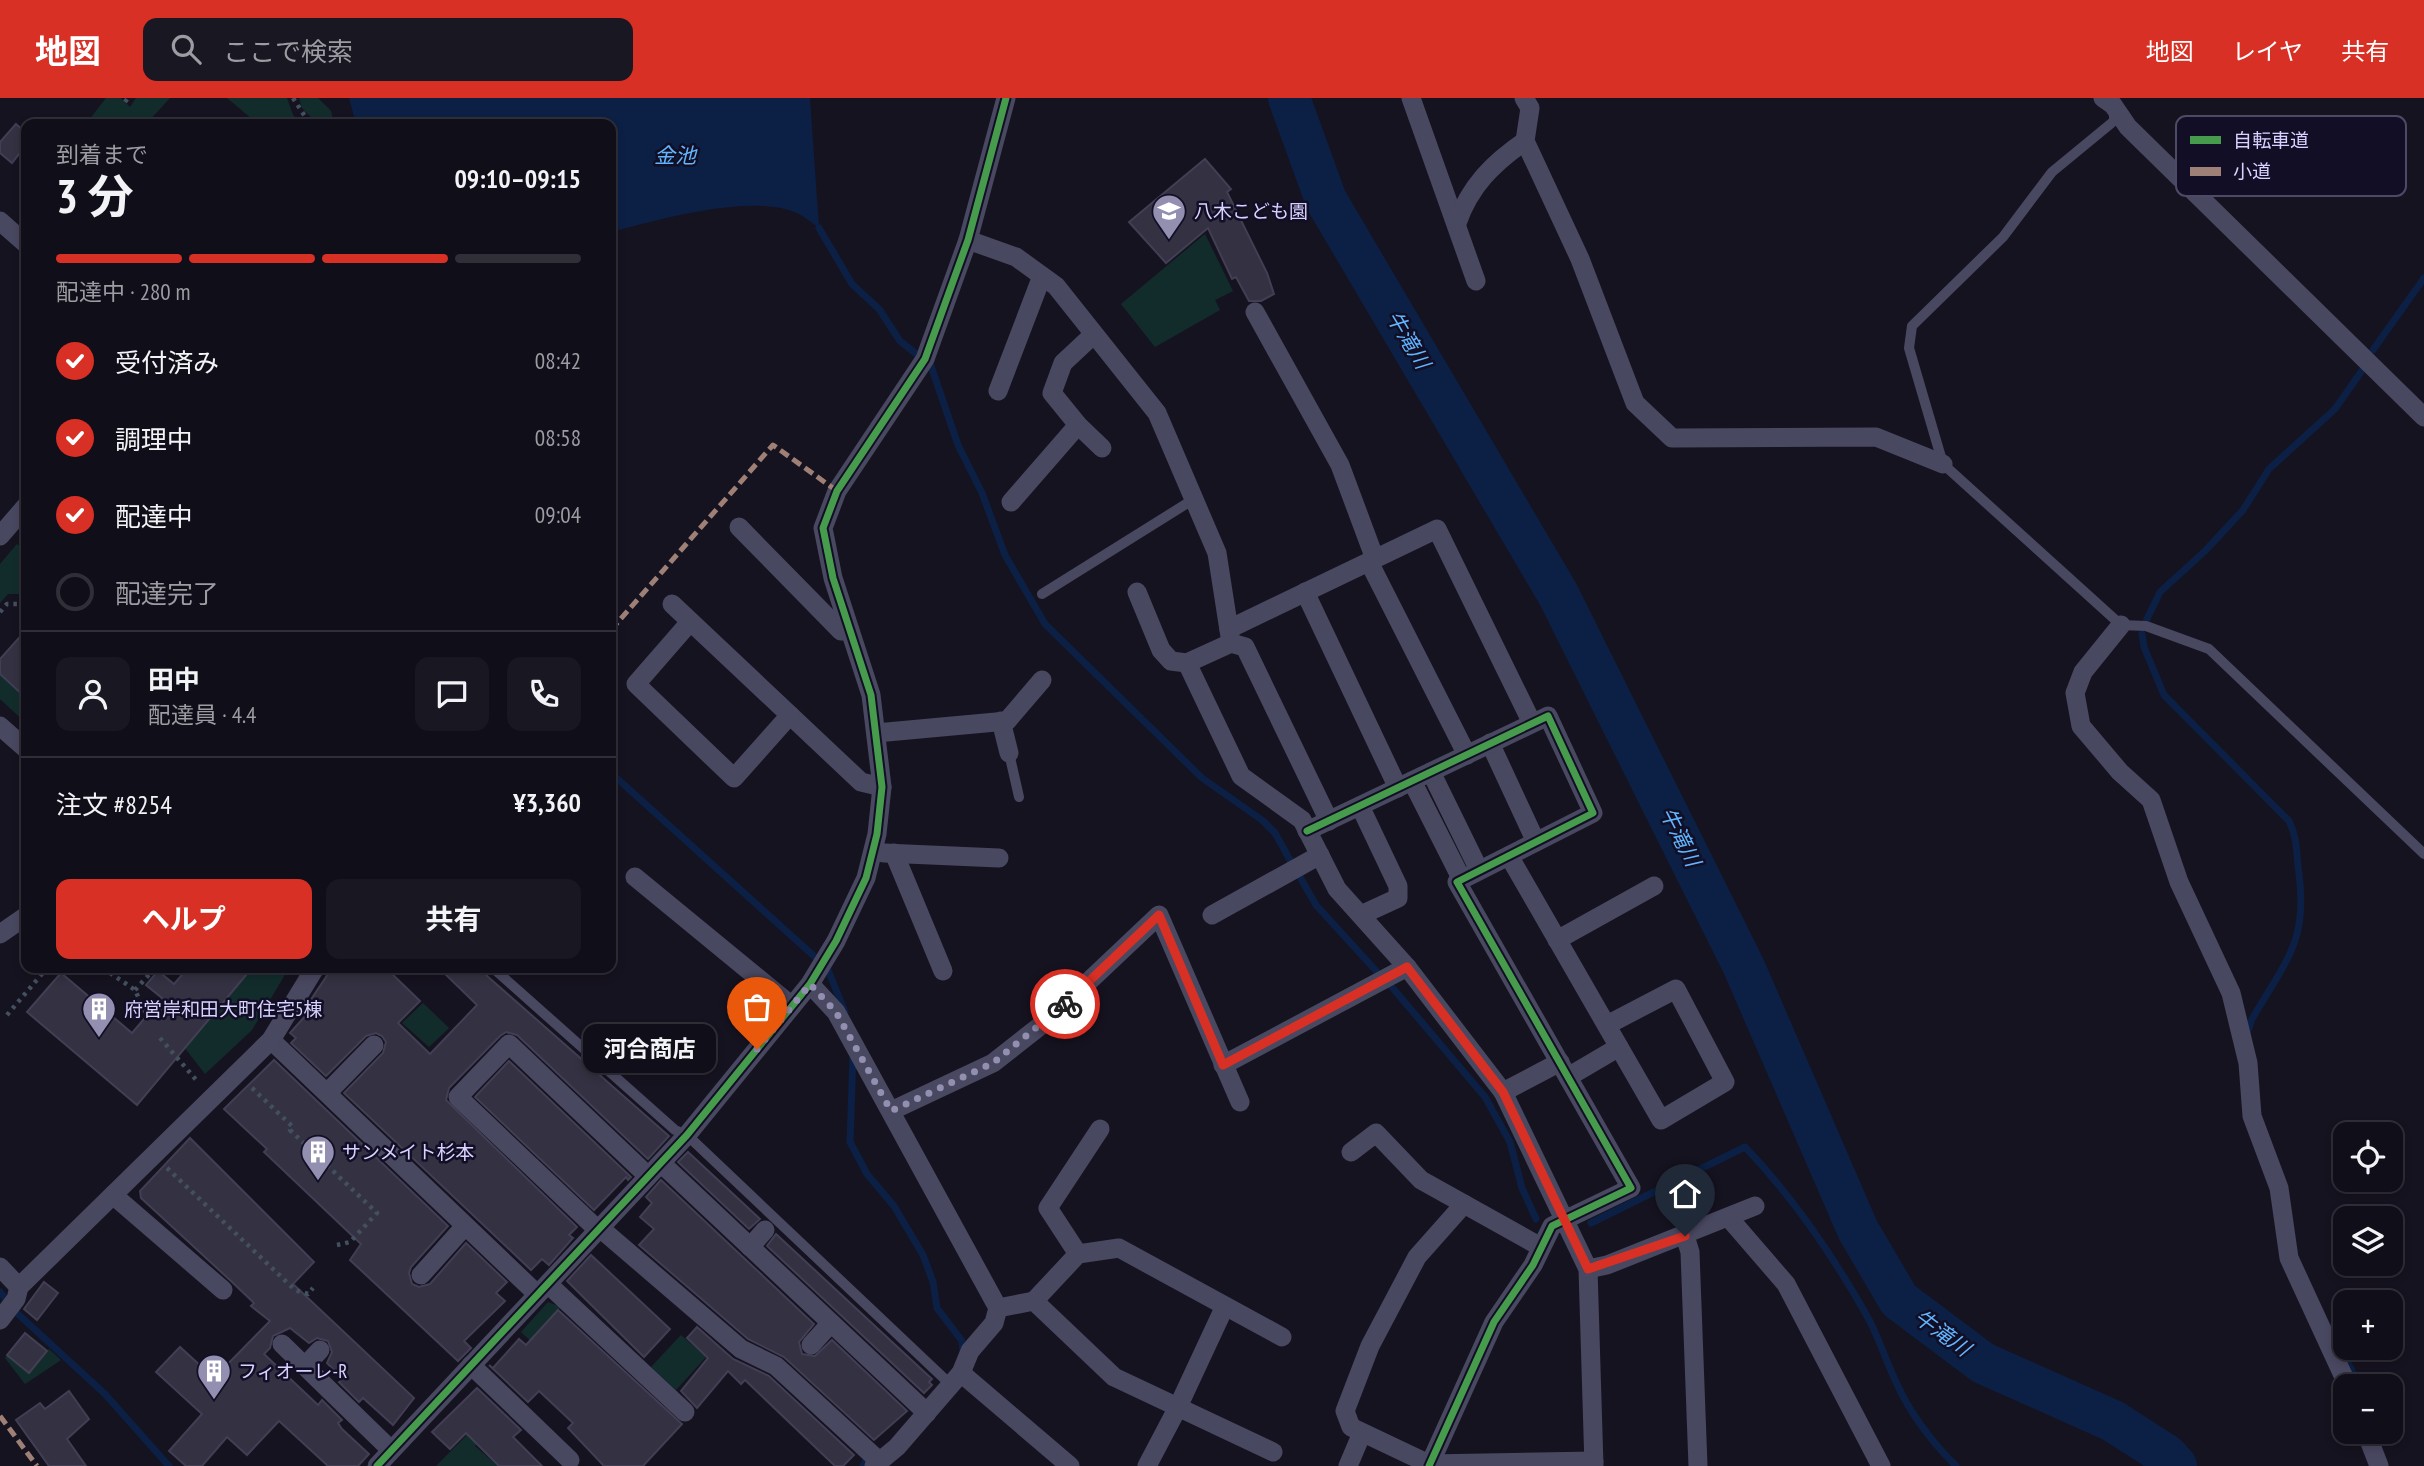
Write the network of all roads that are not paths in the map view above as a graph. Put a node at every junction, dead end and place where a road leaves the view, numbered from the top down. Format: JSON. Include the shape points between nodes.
{"nodes":[{"id":1,"x":1006,"y":98,"type":"edge"},
{"id":2,"x":1411,"y":98,"type":"edge"},
{"id":3,"x":1524,"y":98,"type":"edge"},
{"id":4,"x":2111,"y":100,"type":"edge"},
{"id":5,"x":1525,"y":141,"type":"junction"},
{"id":6,"x":2176,"y":173,"type":"edge"},
{"id":7,"x":2199,"y":196,"type":"edge"},
{"id":8,"x":0,"y":221,"type":"edge"},
{"id":9,"x":1457,"y":223,"type":"junction"},
{"id":10,"x":21,"y":240,"type":"edge"},
{"id":11,"x":968,"y":240,"type":"junction"},
{"id":12,"x":1042,"y":276,"type":"junction"},
{"id":13,"x":1476,"y":281,"type":"dead end"},
{"id":14,"x":1255,"y":312,"type":"dead end"},
{"id":15,"x":1093,"y":335,"type":"junction"},
{"id":16,"x":998,"y":391,"type":"dead end"},
{"id":17,"x":2424,"y":417,"type":"edge"},
{"id":18,"x":1077,"y":425,"type":"junction"},
{"id":19,"x":1102,"y":448,"type":"dead end"},
{"id":20,"x":1943,"y":464,"type":"junction"},
{"id":21,"x":1194,"y":499,"type":"junction"},
{"id":22,"x":1011,"y":502,"type":"dead end"},
{"id":23,"x":21,"y":512,"type":"edge"},
{"id":24,"x":739,"y":527,"type":"dead end"},
{"id":25,"x":0,"y":536,"type":"edge"},
{"id":26,"x":1372,"y":560,"type":"junction"},
{"id":27,"x":1137,"y":592,"type":"dead end"},
{"id":28,"x":1305,"y":593,"type":"junction"},
{"id":29,"x":1042,"y":594,"type":"dead end"},
{"id":30,"x":672,"y":604,"type":"dead end"},
{"id":31,"x":690,"y":622,"type":"junction"},
{"id":32,"x":2121,"y":625,"type":"junction"},
{"id":33,"x":850,"y":631,"type":"junction"},
{"id":34,"x":1230,"y":636,"type":"junction"},
{"id":35,"x":1187,"y":663,"type":"junction"},
{"id":36,"x":1042,"y":680,"type":"dead end"},
{"id":37,"x":790,"y":715,"type":"junction"},
{"id":38,"x":1001,"y":722,"type":"junction"},
{"id":39,"x":1532,"y":723,"type":"junction"},
{"id":40,"x":0,"y":726,"type":"edge"},
{"id":41,"x":876,"y":733,"type":"junction"},
{"id":42,"x":1490,"y":743,"type":"junction"},
{"id":43,"x":21,"y":745,"type":"edge"},
{"id":44,"x":1009,"y":753,"type":"joint"},
{"id":45,"x":1467,"y":755,"type":"junction"},
{"id":46,"x":1431,"y":772,"type":"junction"},
{"id":47,"x":1405,"y":784,"type":"junction"},
{"id":48,"x":882,"y":787,"type":"junction"},
{"id":49,"x":1019,"y":797,"type":"dead end"},
{"id":50,"x":1360,"y":806,"type":"junction"},
{"id":51,"x":1329,"y":821,"type":"junction"},
{"id":52,"x":1307,"y":831,"type":"junction"},
{"id":53,"x":1536,"y":842,"type":"junction"},
{"id":54,"x":873,"y":852,"type":"junction"},
{"id":55,"x":894,"y":853,"type":"junction"},
{"id":56,"x":2424,"y":854,"type":"edge"},
{"id":57,"x":1320,"y":855,"type":"junction"},
{"id":58,"x":1509,"y":856,"type":"junction"},
{"id":59,"x":999,"y":858,"type":"dead end"},
{"id":60,"x":1479,"y":870,"type":"junction"},
{"id":61,"x":635,"y":877,"type":"dead end"},
{"id":62,"x":1462,"y":880,"type":"junction"},
{"id":63,"x":1654,"y":886,"type":"dead end"},
{"id":64,"x":1212,"y":915,"type":"dead end"},
{"id":65,"x":1361,"y":915,"type":"junction"},
{"id":66,"x":21,"y":919,"type":"edge"},
{"id":67,"x":0,"y":934,"type":"edge"},
{"id":68,"x":1557,"y":940,"type":"junction"},
{"id":69,"x":1407,"y":967,"type":"junction"},
{"id":70,"x":943,"y":971,"type":"dead end"},
{"id":71,"x":312,"y":973,"type":"edge"},
{"id":72,"x":499,"y":973,"type":"edge"},
{"id":73,"x":810,"y":984,"type":"junction"},
{"id":74,"x":792,"y":1006,"type":"junction"},
{"id":75,"x":1607,"y":1025,"type":"junction"},
{"id":76,"x":271,"y":1040,"type":"junction"},
{"id":77,"x":374,"y":1045,"type":"dead end"},
{"id":78,"x":1619,"y":1047,"type":"junction"},
{"id":79,"x":1223,"y":1065,"type":"junction"},
{"id":80,"x":1564,"y":1070,"type":"junction"},
{"id":81,"x":1503,"y":1092,"type":"junction"},
{"id":82,"x":327,"y":1093,"type":"junction"},
{"id":83,"x":1240,"y":1102,"type":"dead end"},
{"id":84,"x":891,"y":1111,"type":"junction"},
{"id":85,"x":1100,"y":1129,"type":"dead end"},
{"id":86,"x":687,"y":1135,"type":"junction"},
{"id":87,"x":1351,"y":1152,"type":"dead end"},
{"id":88,"x":655,"y":1169,"type":"junction"},
{"id":89,"x":113,"y":1195,"type":"junction"},
{"id":90,"x":1464,"y":1204,"type":"junction"},
{"id":91,"x":1755,"y":1206,"type":"dead end"},
{"id":92,"x":1729,"y":1218,"type":"junction"},
{"id":93,"x":1562,"y":1219,"type":"junction"},
{"id":94,"x":466,"y":1226,"type":"junction"},
{"id":95,"x":599,"y":1229,"type":"junction"},
{"id":96,"x":765,"y":1230,"type":"dead end"},
{"id":97,"x":1685,"y":1236,"type":"junction"},
{"id":98,"x":750,"y":1247,"type":"junction"},
{"id":99,"x":1541,"y":1247,"type":"junction"},
{"id":100,"x":1078,"y":1254,"type":"junction"},
{"id":101,"x":0,"y":1268,"type":"edge"},
{"id":102,"x":1588,"y":1269,"type":"junction"},
{"id":103,"x":421,"y":1275,"type":"dead end"},
{"id":104,"x":542,"y":1289,"type":"junction"},
{"id":105,"x":223,"y":1290,"type":"dead end"},
{"id":106,"x":1034,"y":1301,"type":"junction"},
{"id":107,"x":10,"y":1305,"type":"edge"},
{"id":108,"x":1225,"y":1306,"type":"junction"},
{"id":109,"x":998,"y":1308,"type":"junction"},
{"id":110,"x":831,"y":1323,"type":"junction"},
{"id":111,"x":1282,"y":1337,"type":"dead end"},
{"id":112,"x":282,"y":1344,"type":"dead end"},
{"id":113,"x":811,"y":1345,"type":"dead end"},
{"id":114,"x":320,"y":1350,"type":"dead end"},
{"id":115,"x":471,"y":1365,"type":"junction"},
{"id":116,"x":305,"y":1366,"type":"junction"},
{"id":117,"x":2344,"y":1374,"type":"edge"},
{"id":118,"x":956,"y":1379,"type":"junction"},
{"id":119,"x":1177,"y":1409,"type":"junction"},
{"id":120,"x":685,"y":1412,"type":"dead end"},
{"id":121,"x":926,"y":1413,"type":"junction"},
{"id":122,"x":1362,"y":1433,"type":"junction"},
{"id":123,"x":2371,"y":1444,"type":"edge"},
{"id":124,"x":391,"y":1450,"type":"junction"},
{"id":125,"x":1273,"y":1452,"type":"dead end"},
{"id":126,"x":570,"y":1460,"type":"dead end"},
{"id":127,"x":876,"y":1463,"type":"edge"},
{"id":128,"x":1594,"y":1463,"type":"edge"},
{"id":129,"x":1494,"y":1464,"type":"edge"},
{"id":130,"x":1429,"y":1465,"type":"edge"},
{"id":131,"x":377,"y":1466,"type":"edge"},
{"id":132,"x":1070,"y":1466,"type":"edge"},
{"id":133,"x":1147,"y":1466,"type":"edge"},
{"id":134,"x":1348,"y":1466,"type":"edge"},
{"id":135,"x":1698,"y":1466,"type":"edge"},
{"id":136,"x":1881,"y":1466,"type":"edge"},
{"id":137,"x":2379,"y":1466,"type":"edge"}],
"edges":[{"from":1,"to":11,"type":"street"},
{"from":2,"to":9,"type":"street"},
{"from":3,"to":5,"type":"street","via":[[1530,108]]},
{"from":4,"to":6,"type":"street","via":[[2128,127]]},
{"from":4,"to":20,"type":"lane","via":[[2114,121],[2052,172],[2003,237],[1912,326],[1909,348]]},
{"from":5,"to":9,"type":"street","via":[[1500,158],[1477,183]]},
{"from":5,"to":20,"type":"street","via":[[1580,258],[1635,403],[1672,438],[1876,437]]},
{"from":7,"to":17,"type":"street"},
{"from":8,"to":10,"type":"street"},
{"from":9,"to":13,"type":"street"},
{"from":11,"to":12,"type":"street","via":[[1016,257]]},
{"from":11,"to":33,"type":"street","via":[[925,359],[836,491],[824,528],[833,578]]},
{"from":12,"to":15,"type":"street","via":[[1056,286]]},
{"from":12,"to":16,"type":"street"},
{"from":14,"to":26,"type":"street","via":[[1340,465]]},
{"from":15,"to":18,"type":"street","via":[[1063,363],[1052,393]]},
{"from":15,"to":21,"type":"street","via":[[1157,413]]},
{"from":18,"to":19,"type":"street"},
{"from":18,"to":22,"type":"street"},
{"from":20,"to":32,"type":"lane"},
{"from":21,"to":29,"type":"lane"},
{"from":21,"to":34,"type":"street","via":[[1217,553]]},
{"from":23,"to":25,"type":"street"},
{"from":24,"to":33,"type":"street","via":[[841,631]]},
{"from":26,"to":28,"type":"street"},
{"from":26,"to":39,"type":"street","via":[[1437,529]]},
{"from":26,"to":45,"type":"street"},
{"from":27,"to":35,"type":"street","via":[[1161,650],[1171,661]]},
{"from":28,"to":34,"type":"street"},
{"from":28,"to":47,"type":"street"},
{"from":30,"to":31,"type":"street"},
{"from":31,"to":37,"type":"street"},
{"from":31,"to":37,"type":"street","via":[[636,684],[734,778]]},
{"from":32,"to":56,"type":"lane","via":[[2146,625],[2209,649]]},
{"from":32,"to":117,"type":"street","via":[[2083,672],[2075,694],[2081,726],[2151,800],[2179,882],[2231,993],[2248,1063],[2252,1116],[2278,1188],[2289,1258]]},
{"from":33,"to":41,"type":"street","via":[[871,695]]},
{"from":34,"to":35,"type":"street"},
{"from":34,"to":51,"type":"street","via":[[1245,647]]},
{"from":35,"to":52,"type":"street","via":[[1241,776],[1302,820]]},
{"from":36,"to":38,"type":"street","via":[[1007,721]]},
{"from":37,"to":48,"type":"street","via":[[861,782]]},
{"from":38,"to":41,"type":"street"},
{"from":38,"to":44,"type":"street"},
{"from":39,"to":42,"type":"street"},
{"from":39,"to":53,"type":"street","via":[[1548,716],[1593,813]]},
{"from":40,"to":43,"type":"street"},
{"from":41,"to":48,"type":"street"},
{"from":42,"to":45,"type":"street"},
{"from":42,"to":53,"type":"street"},
{"from":44,"to":49,"type":"lane"},
{"from":45,"to":46,"type":"street"},
{"from":46,"to":47,"type":"street"},
{"from":46,"to":60,"type":"street"},
{"from":47,"to":50,"type":"street"},
{"from":47,"to":62,"type":"street"},
{"from":48,"to":54,"type":"street"},
{"from":50,"to":51,"type":"street"},
{"from":50,"to":65,"type":"street","via":[[1398,886],[1398,898]]},
{"from":51,"to":52,"type":"street"},
{"from":52,"to":57,"type":"street"},
{"from":53,"to":58,"type":"street"},
{"from":54,"to":55,"type":"street"},
{"from":54,"to":73,"type":"street","via":[[836,942]]},
{"from":55,"to":59,"type":"street"},
{"from":55,"to":70,"type":"street"},
{"from":57,"to":64,"type":"street"},
{"from":57,"to":65,"type":"street","via":[[1337,889]]},
{"from":58,"to":60,"type":"street"},
{"from":58,"to":68,"type":"street"},
{"from":60,"to":62,"type":"street"},
{"from":61,"to":74,"type":"street"},
{"from":62,"to":80,"type":"street","via":[[1457,882]]},
{"from":63,"to":68,"type":"street"},
{"from":65,"to":69,"type":"street"},
{"from":66,"to":67,"type":"street"},
{"from":68,"to":75,"type":"street"},
{"from":69,"to":79,"type":"street"},
{"from":69,"to":81,"type":"street"},
{"from":71,"to":76,"type":"street"},
{"from":72,"to":86,"type":"lane","via":[[675,1130]]},
{"from":73,"to":74,"type":"street"},
{"from":73,"to":84,"type":"street","via":[[836,1012]]},
{"from":74,"to":86,"type":"street"},
{"from":75,"to":78,"type":"street"},
{"from":75,"to":78,"type":"street","via":[[1676,989],[1725,1082],[1661,1120]]},
{"from":76,"to":82,"type":"street"},
{"from":76,"to":89,"type":"street"},
{"from":77,"to":82,"type":"street"},
{"from":78,"to":80,"type":"street"},
{"from":79,"to":83,"type":"street"},
{"from":79,"to":84,"type":"street","via":[[1159,915],[1049,1019],[993,1063]]},
{"from":80,"to":81,"type":"street"},
{"from":80,"to":93,"type":"street","via":[[1631,1188]]},
{"from":81,"to":93,"type":"street"},
{"from":82,"to":94,"type":"street"},
{"from":84,"to":109,"type":"street"},
{"from":85,"to":100,"type":"street","via":[[1048,1208]]},
{"from":86,"to":88,"type":"street"},
{"from":86,"to":118,"type":"lane"},
{"from":87,"to":90,"type":"street","via":[[1376,1133],[1421,1180]]},
{"from":88,"to":95,"type":"street"},
{"from":88,"to":95,"type":"street","via":[[509,1044],[458,1097]]},
{"from":88,"to":98,"type":"street"},
{"from":89,"to":105,"type":"street"},
{"from":89,"to":107,"type":"street"},
{"from":90,"to":99,"type":"street"},
{"from":90,"to":122,"type":"street","via":[[1417,1257],[1370,1346],[1345,1411],[1351,1427]]},
{"from":91,"to":92,"type":"street"},
{"from":92,"to":97,"type":"street"},
{"from":92,"to":136,"type":"street","via":[[1786,1284]]},
{"from":93,"to":99,"type":"street","via":[[1552,1226]]},
{"from":93,"to":102,"type":"street"},
{"from":94,"to":103,"type":"street"},
{"from":94,"to":104,"type":"street"},
{"from":95,"to":104,"type":"street"},
{"from":95,"to":127,"type":"street","via":[[741,1349],[776,1366]]},
{"from":96,"to":98,"type":"street"},
{"from":97,"to":102,"type":"street"},
{"from":97,"to":135,"type":"street","via":[[1690,1252]]},
{"from":98,"to":110,"type":"street"},
{"from":99,"to":130,"type":"street","via":[[1494,1322]]},
{"from":100,"to":106,"type":"street"},
{"from":100,"to":108,"type":"street","via":[[1119,1248]]},
{"from":101,"to":107,"type":"street"},
{"from":102,"to":128,"type":"street"},
{"from":104,"to":115,"type":"street"},
{"from":104,"to":120,"type":"street"},
{"from":106,"to":109,"type":"street"},
{"from":106,"to":119,"type":"street","via":[[1114,1377]]},
{"from":108,"to":111,"type":"street"},
{"from":108,"to":119,"type":"street"},
{"from":109,"to":118,"type":"street","via":[[994,1323],[970,1351]]},
{"from":110,"to":113,"type":"street"},
{"from":110,"to":121,"type":"street"},
{"from":112,"to":116,"type":"street"},
{"from":114,"to":116,"type":"street"},
{"from":115,"to":124,"type":"street"},
{"from":115,"to":126,"type":"street"},
{"from":116,"to":124,"type":"street"},
{"from":118,"to":121,"type":"street"},
{"from":118,"to":132,"type":"street"},
{"from":119,"to":125,"type":"street"},
{"from":119,"to":133,"type":"street"},
{"from":121,"to":127,"type":"street","via":[[897,1447]]},
{"from":122,"to":130,"type":"street"},
{"from":122,"to":134,"type":"street"},
{"from":123,"to":137,"type":"street"},
{"from":124,"to":131,"type":"street"},
{"from":128,"to":129,"type":"street"},
{"from":129,"to":130,"type":"street"}]}
